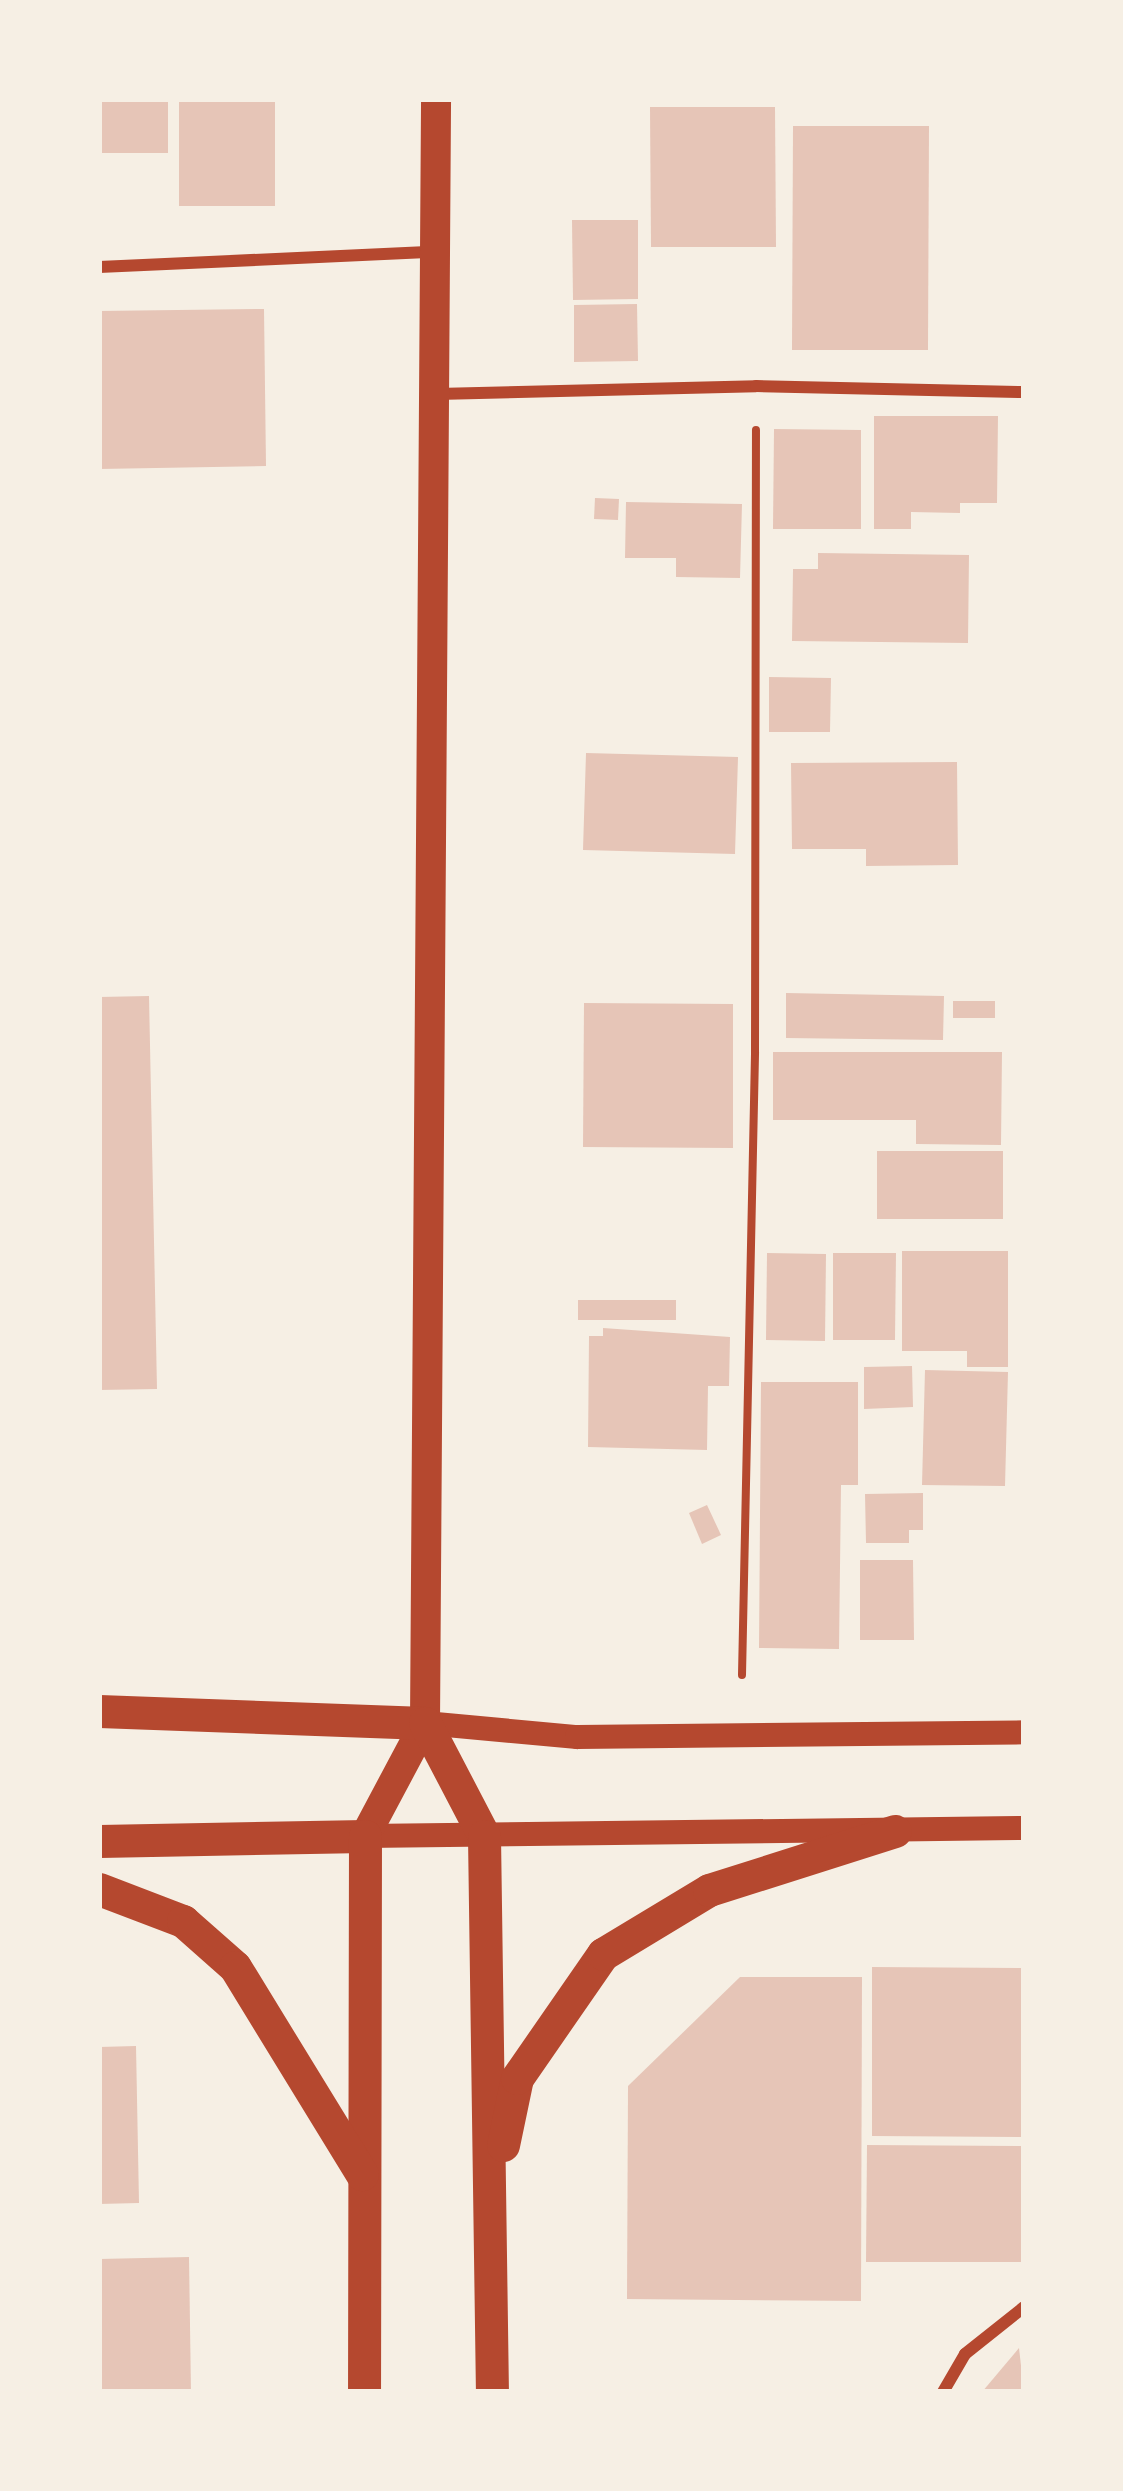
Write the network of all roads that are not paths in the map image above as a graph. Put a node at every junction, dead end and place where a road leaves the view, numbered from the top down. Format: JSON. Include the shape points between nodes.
{"nodes":[{"id":1,"x":436,"y":99,"type":"edge"},
{"id":2,"x":435,"y":252,"type":"junction"},
{"id":3,"x":99,"y":267,"type":"edge"},
{"id":4,"x":1024,"y":392,"type":"edge"},
{"id":5,"x":434,"y":394,"type":"junction"},
{"id":6,"x":99,"y":1711,"type":"edge"},
{"id":7,"x":425,"y":1723,"type":"junction"},
{"id":8,"x":1024,"y":1732,"type":"edge"},
{"id":9,"x":1024,"y":1828,"type":"edge"},
{"id":10,"x":895,"y":1831,"type":"junction"},
{"id":11,"x":365,"y":1836,"type":"junction"},
{"id":12,"x":484,"y":1836,"type":"junction"},
{"id":13,"x":99,"y":1841,"type":"edge"},
{"id":14,"x":99,"y":1889,"type":"edge"},
{"id":15,"x":363,"y":2175,"type":"junction"},
{"id":16,"x":493,"y":2194,"type":"junction"},
{"id":17,"x":1024,"y":2306,"type":"edge"},
{"id":18,"x":364,"y":2392,"type":"edge"},
{"id":19,"x":492,"y":2392,"type":"edge"},
{"id":20,"x":943,"y":2392,"type":"edge"}],
"edges":[{"from":1,"to":2,"type":"main road"},
{"from":2,"to":3,"type":"street"},
{"from":2,"to":5,"type":"main road"},
{"from":4,"to":5,"type":"street","via":[[756,386]]},
{"from":5,"to":7,"type":"main road"},
{"from":6,"to":7,"type":"highway"},
{"from":7,"to":8,"type":"main road","via":[[577,1737]]},
{"from":7,"to":11,"type":"main road"},
{"from":7,"to":12,"type":"highway"},
{"from":9,"to":10,"type":"main road"},
{"from":10,"to":12,"type":"main road"},
{"from":10,"to":16,"type":"highway","via":[[710,1890],[603,1954],[517,2078]]},
{"from":11,"to":12,"type":"main road"},
{"from":11,"to":13,"type":"highway"},
{"from":11,"to":15,"type":"highway"},
{"from":12,"to":16,"type":"highway"},
{"from":14,"to":15,"type":"highway","via":[[183,1921],[236,1967]]},
{"from":15,"to":18,"type":"highway"},
{"from":16,"to":19,"type":"highway"},
{"from":17,"to":20,"type":"street","via":[[965,2354]]}]}
